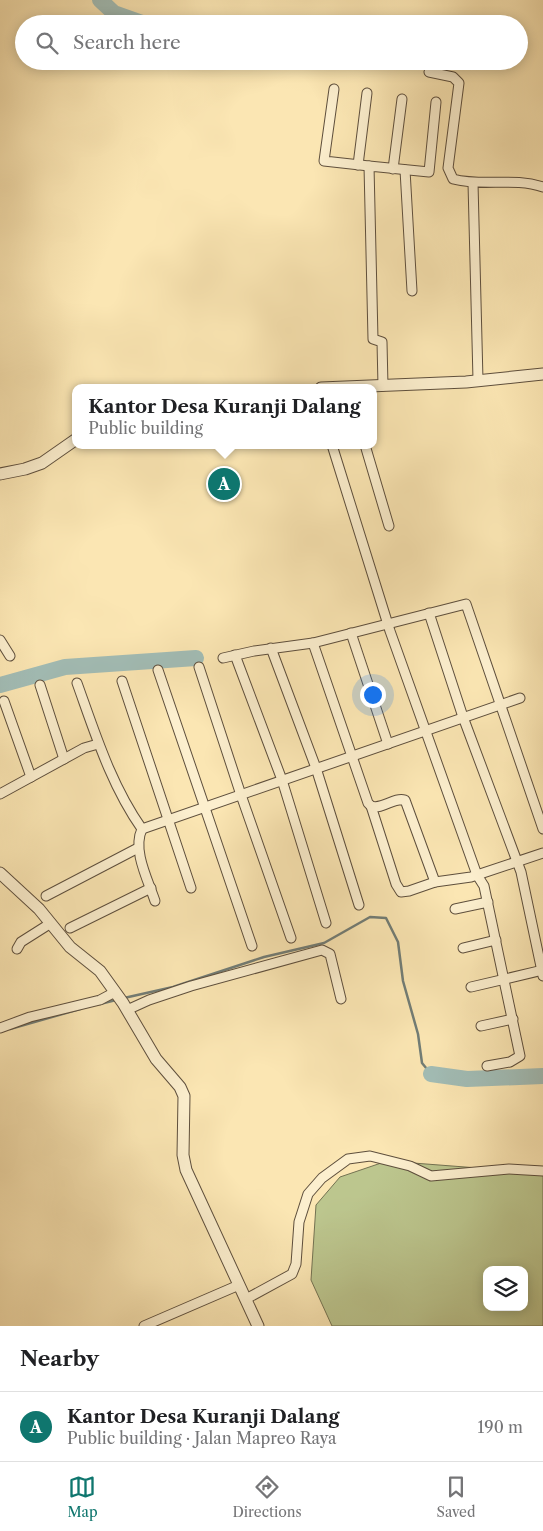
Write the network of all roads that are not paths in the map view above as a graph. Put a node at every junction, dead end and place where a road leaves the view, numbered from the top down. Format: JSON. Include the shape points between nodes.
{"nodes":[{"id":1,"x":429,"y":72,"type":"dead end"},
{"id":2,"x":334,"y":89,"type":"dead end"},
{"id":3,"x":367,"y":92,"type":"dead end"},
{"id":4,"x":402,"y":99,"type":"dead end"},
{"id":5,"x":436,"y":102,"type":"dead end"},
{"id":6,"x":358,"y":165,"type":"junction"},
{"id":7,"x":369,"y":166,"type":"junction"},
{"id":8,"x":393,"y":169,"type":"junction"},
{"id":9,"x":405,"y":170,"type":"junction"},
{"id":10,"x":473,"y":183,"type":"junction"},
{"id":11,"x":543,"y":187,"type":"edge"},
{"id":12,"x":412,"y":291,"type":"dead end"},
{"id":13,"x":543,"y":374,"type":"edge"},
{"id":14,"x":478,"y":380,"type":"junction"},
{"id":15,"x":377,"y":386,"type":"edge"},
{"id":16,"x":383,"y":386,"type":"junction"},
{"id":17,"x":72,"y":442,"type":"edge"},
{"id":18,"x":333,"y":449,"type":"edge"},
{"id":19,"x":366,"y":449,"type":"edge"},
{"id":20,"x":0,"y":474,"type":"edge"},
{"id":21,"x":389,"y":526,"type":"dead end"},
{"id":22,"x":429,"y":613,"type":"junction"},
{"id":23,"x":388,"y":624,"type":"junction"},
{"id":24,"x":351,"y":633,"type":"junction"},
{"id":25,"x":0,"y":640,"type":"edge"},
{"id":26,"x":313,"y":643,"type":"junction"},
{"id":27,"x":271,"y":648,"type":"junction"},
{"id":28,"x":235,"y":655,"type":"junction"},
{"id":29,"x":10,"y":656,"type":"dead end"},
{"id":30,"x":223,"y":658,"type":"dead end"},
{"id":31,"x":199,"y":667,"type":"dead end"},
{"id":32,"x":158,"y":670,"type":"dead end"},
{"id":33,"x":122,"y":681,"type":"dead end"},
{"id":34,"x":78,"y":683,"type":"dead end"},
{"id":35,"x":40,"y":685,"type":"dead end"},
{"id":36,"x":520,"y":698,"type":"dead end"},
{"id":37,"x":4,"y":701,"type":"dead end"},
{"id":38,"x":500,"y":704,"type":"junction"},
{"id":39,"x":463,"y":717,"type":"junction"},
{"id":40,"x":426,"y":729,"type":"junction"},
{"id":41,"x":98,"y":744,"type":"junction"},
{"id":42,"x":388,"y":744,"type":"junction"},
{"id":43,"x":351,"y":756,"type":"junction"},
{"id":44,"x":64,"y":759,"type":"junction"},
{"id":45,"x":316,"y":768,"type":"junction"},
{"id":46,"x":31,"y":777,"type":"junction"},
{"id":47,"x":282,"y":780,"type":"junction"},
{"id":48,"x":0,"y":794,"type":"edge"},
{"id":49,"x":241,"y":795,"type":"junction"},
{"id":50,"x":371,"y":806,"type":"junction"},
{"id":51,"x":206,"y":807,"type":"junction"},
{"id":52,"x":167,"y":820,"type":"junction"},
{"id":53,"x":142,"y":829,"type":"junction"},
{"id":54,"x":543,"y":829,"type":"edge"},
{"id":55,"x":138,"y":848,"type":"junction"},
{"id":56,"x":543,"y":853,"type":"edge"},
{"id":57,"x":515,"y":862,"type":"junction"},
{"id":58,"x":1,"y":875,"type":"edge"},
{"id":59,"x":477,"y":875,"type":"junction"},
{"id":60,"x":435,"y":882,"type":"junction"},
{"id":61,"x":151,"y":888,"type":"junction"},
{"id":62,"x":191,"y":888,"type":"dead end"},
{"id":63,"x":46,"y":896,"type":"dead end"},
{"id":64,"x":155,"y":901,"type":"dead end"},
{"id":65,"x":488,"y":902,"type":"junction"},
{"id":66,"x":359,"y":905,"type":"dead end"},
{"id":67,"x":455,"y":909,"type":"dead end"},
{"id":68,"x":51,"y":923,"type":"junction"},
{"id":69,"x":326,"y":923,"type":"dead end"},
{"id":70,"x":70,"y":928,"type":"dead end"},
{"id":71,"x":291,"y":938,"type":"dead end"},
{"id":72,"x":496,"y":940,"type":"junction"},
{"id":73,"x":252,"y":946,"type":"dead end"},
{"id":74,"x":463,"y":948,"type":"dead end"},
{"id":75,"x":17,"y":949,"type":"dead end"},
{"id":76,"x":543,"y":972,"type":"edge"},
{"id":77,"x":505,"y":978,"type":"junction"},
{"id":78,"x":471,"y":987,"type":"dead end"},
{"id":79,"x":341,"y":999,"type":"dead end"},
{"id":80,"x":121,"y":1000,"type":"junction"},
{"id":81,"x":513,"y":1019,"type":"junction"},
{"id":82,"x":481,"y":1026,"type":"dead end"},
{"id":83,"x":0,"y":1028,"type":"edge"},
{"id":84,"x":487,"y":1066,"type":"dead end"},
{"id":85,"x":543,"y":1171,"type":"edge"},
{"id":86,"x":239,"y":1285,"type":"junction"},
{"id":87,"x":246,"y":1299,"type":"junction"},
{"id":88,"x":144,"y":1326,"type":"edge"},
{"id":89,"x":258,"y":1326,"type":"edge"}],
"edges":[{"from":1,"to":10,"type":"street","via":[[453,77],[459,83],[448,171],[453,179]]},
{"from":2,"to":6,"type":"street","via":[[324,161]]},
{"from":3,"to":6,"type":"street"},
{"from":4,"to":8,"type":"street"},
{"from":5,"to":9,"type":"street","via":[[429,172]]},
{"from":6,"to":7,"type":"street"},
{"from":7,"to":8,"type":"street"},
{"from":7,"to":16,"type":"street","via":[[373,338],[382,342]]},
{"from":8,"to":9,"type":"street"},
{"from":9,"to":12,"type":"street"},
{"from":10,"to":11,"type":"street","via":[[516,181]]},
{"from":10,"to":14,"type":"street"},
{"from":13,"to":14,"type":"street"},
{"from":14,"to":16,"type":"street"},
{"from":15,"to":16,"type":"street"},
{"from":17,"to":20,"type":"street","via":[[42,463]]},
{"from":18,"to":23,"type":"street"},
{"from":19,"to":21,"type":"street"},
{"from":22,"to":23,"type":"street"},
{"from":22,"to":38,"type":"street","via":[[463,603],[468,605]]},
{"from":22,"to":39,"type":"street"},
{"from":23,"to":24,"type":"street"},
{"from":23,"to":40,"type":"street"},
{"from":24,"to":26,"type":"street"},
{"from":24,"to":42,"type":"street"},
{"from":25,"to":29,"type":"street"},
{"from":26,"to":27,"type":"street"},
{"from":26,"to":43,"type":"street"},
{"from":27,"to":28,"type":"street"},
{"from":27,"to":45,"type":"street"},
{"from":28,"to":30,"type":"street"},
{"from":28,"to":47,"type":"street"},
{"from":31,"to":49,"type":"street"},
{"from":32,"to":51,"type":"street"},
{"from":33,"to":52,"type":"street"},
{"from":34,"to":41,"type":"street"},
{"from":35,"to":44,"type":"street"},
{"from":36,"to":38,"type":"street"},
{"from":37,"to":46,"type":"street"},
{"from":38,"to":39,"type":"street"},
{"from":38,"to":54,"type":"street"},
{"from":39,"to":40,"type":"street"},
{"from":39,"to":57,"type":"street"},
{"from":40,"to":42,"type":"street"},
{"from":40,"to":59,"type":"street"},
{"from":41,"to":44,"type":"street"},
{"from":41,"to":53,"type":"street"},
{"from":42,"to":43,"type":"street"},
{"from":43,"to":45,"type":"street"},
{"from":43,"to":50,"type":"street"},
{"from":44,"to":46,"type":"street"},
{"from":45,"to":47,"type":"street"},
{"from":45,"to":66,"type":"street"},
{"from":46,"to":48,"type":"street"},
{"from":47,"to":49,"type":"street"},
{"from":47,"to":69,"type":"street"},
{"from":49,"to":51,"type":"street"},
{"from":49,"to":71,"type":"street"},
{"from":50,"to":60,"type":"street","via":[[378,808],[399,799],[405,800]]},
{"from":50,"to":60,"type":"street","via":[[401,892]]},
{"from":51,"to":52,"type":"street"},
{"from":51,"to":73,"type":"street"},
{"from":52,"to":53,"type":"street"},
{"from":52,"to":62,"type":"street"},
{"from":53,"to":55,"type":"street"},
{"from":55,"to":61,"type":"street"},
{"from":55,"to":63,"type":"street"},
{"from":56,"to":57,"type":"street"},
{"from":57,"to":59,"type":"street"},
{"from":57,"to":76,"type":"street","via":[[521,872]]},
{"from":58,"to":68,"type":"street"},
{"from":59,"to":60,"type":"street"},
{"from":59,"to":65,"type":"street"},
{"from":61,"to":64,"type":"street"},
{"from":61,"to":70,"type":"street"},
{"from":65,"to":67,"type":"street"},
{"from":65,"to":72,"type":"street"},
{"from":68,"to":75,"type":"street","via":[[22,942]]},
{"from":68,"to":80,"type":"street","via":[[70,947],[89,961]]},
{"from":72,"to":74,"type":"street"},
{"from":72,"to":77,"type":"street"},
{"from":76,"to":77,"type":"street"},
{"from":77,"to":78,"type":"street"},
{"from":77,"to":81,"type":"street"},
{"from":79,"to":80,"type":"street","via":[[330,954],[322,950],[149,1000]]},
{"from":80,"to":83,"type":"street","via":[[100,1000],[30,1017]]},
{"from":80,"to":86,"type":"street","via":[[156,1059],[182,1092],[186,1170]]},
{"from":81,"to":82,"type":"street"},
{"from":81,"to":84,"type":"street","via":[[520,1056],[510,1062]]},
{"from":85,"to":87,"type":"street","via":[[509,1169],[431,1176],[410,1166],[370,1156],[348,1159],[322,1178],[308,1194],[299,1222],[296,1264],[292,1274]]},
{"from":86,"to":87,"type":"street"},
{"from":86,"to":88,"type":"street"},
{"from":87,"to":89,"type":"street"}]}
